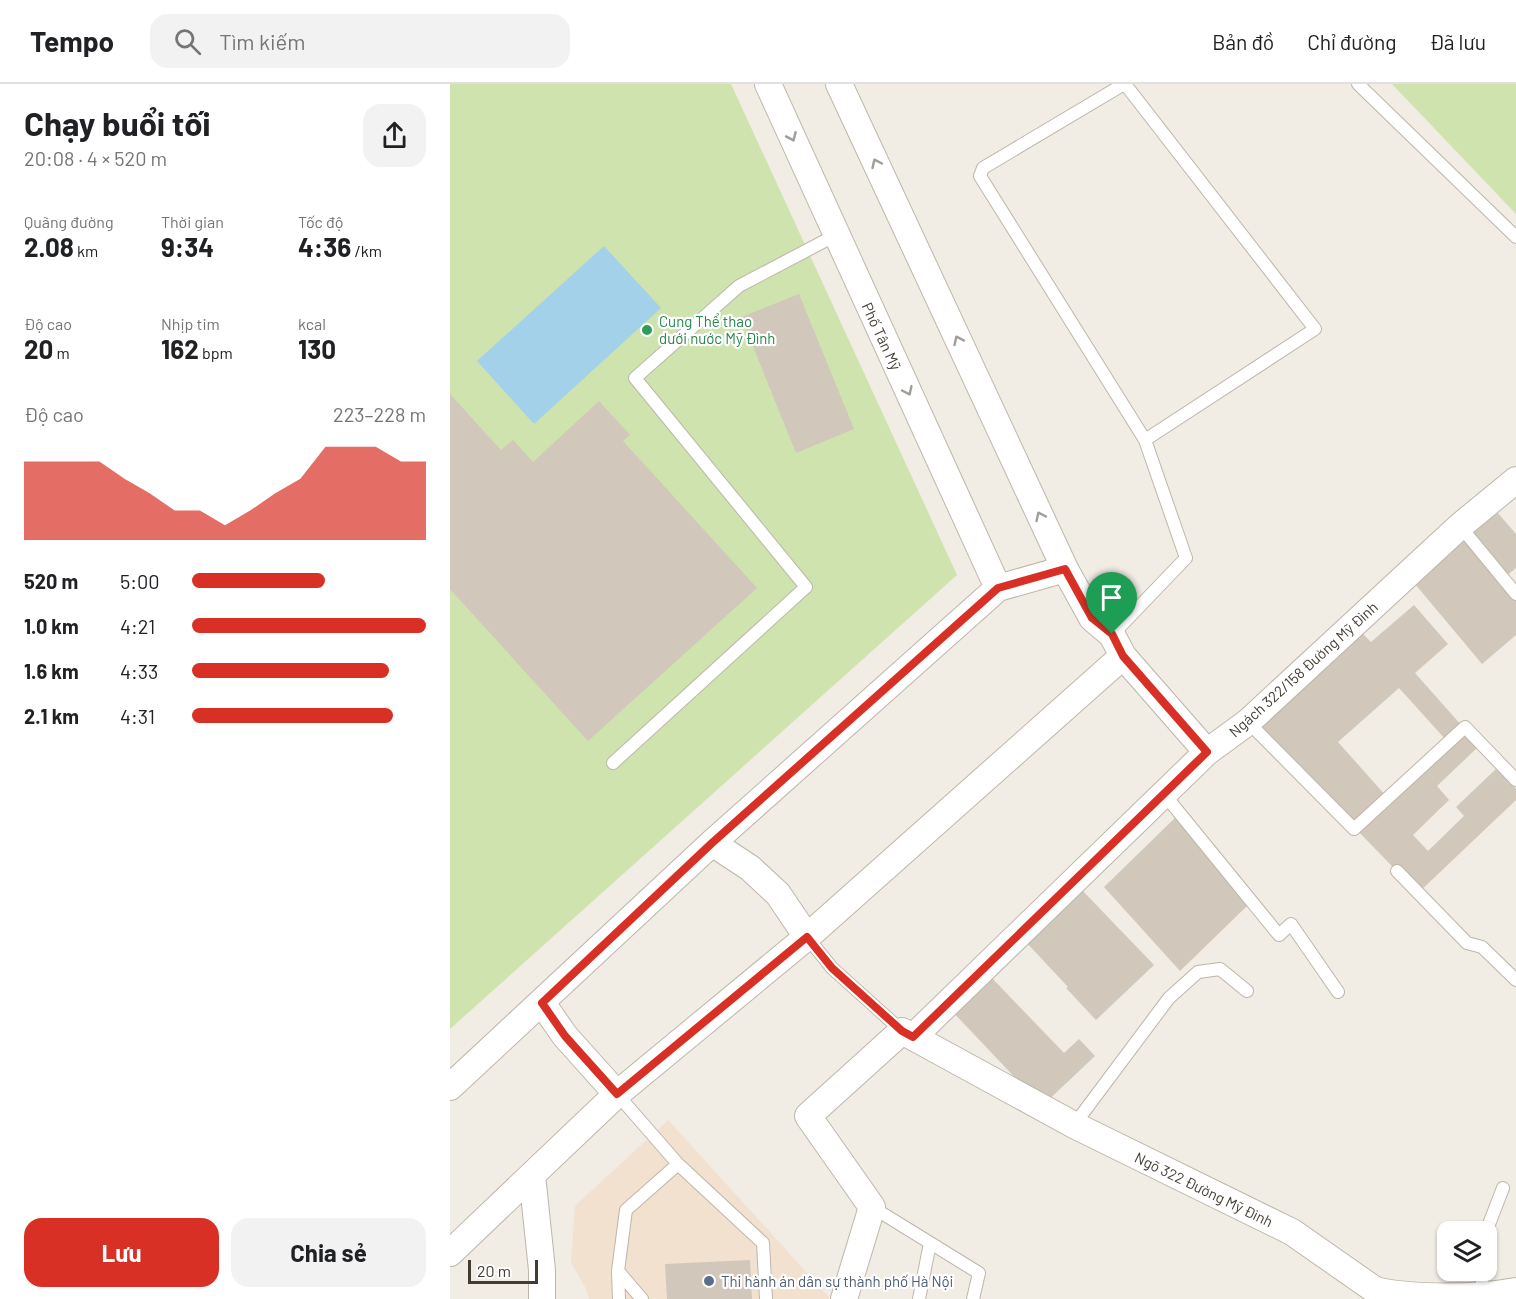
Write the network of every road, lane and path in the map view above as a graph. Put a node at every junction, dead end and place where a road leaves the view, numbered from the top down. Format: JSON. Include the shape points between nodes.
{"nodes":[{"id":1,"x":768,"y":84,"type":"edge"},
{"id":2,"x":839,"y":84,"type":"edge"},
{"id":3,"x":1124,"y":84,"type":"edge"},
{"id":4,"x":1358,"y":84,"type":"edge"},
{"id":5,"x":836,"y":236,"type":"junction"},
{"id":6,"x":1516,"y":237,"type":"edge"},
{"id":7,"x":1145,"y":440,"type":"junction"},
{"id":8,"x":1516,"y":480,"type":"edge"},
{"id":9,"x":1460,"y":526,"type":"junction"},
{"id":10,"x":1065,"y":569,"type":"junction"},
{"id":11,"x":998,"y":588,"type":"junction"},
{"id":12,"x":1516,"y":594,"type":"edge"},
{"id":13,"x":1117,"y":645,"type":"junction"},
{"id":14,"x":1248,"y":722,"type":"junction"},
{"id":15,"x":1207,"y":752,"type":"junction"},
{"id":16,"x":613,"y":763,"type":"dead end"},
{"id":17,"x":1516,"y":780,"type":"edge"},
{"id":18,"x":1164,"y":794,"type":"junction"},
{"id":19,"x":712,"y":843,"type":"junction"},
{"id":20,"x":1396,"y":871,"type":"dead end"},
{"id":21,"x":807,"y":937,"type":"junction"},
{"id":22,"x":1516,"y":980,"type":"edge"},
{"id":23,"x":1247,"y":991,"type":"dead end"},
{"id":24,"x":1338,"y":992,"type":"dead end"},
{"id":25,"x":542,"y":1003,"type":"junction"},
{"id":26,"x":908,"y":1034,"type":"junction"},
{"id":27,"x":450,"y":1087,"type":"edge"},
{"id":28,"x":617,"y":1094,"type":"junction"},
{"id":29,"x":1074,"y":1125,"type":"junction"},
{"id":30,"x":678,"y":1164,"type":"junction"},
{"id":31,"x":532,"y":1175,"type":"junction"},
{"id":32,"x":1503,"y":1188,"type":"dead end"},
{"id":33,"x":872,"y":1207,"type":"junction"},
{"id":34,"x":1490,"y":1221,"type":"edge"},
{"id":35,"x":930,"y":1243,"type":"junction"},
{"id":36,"x":450,"y":1253,"type":"edge"},
{"id":37,"x":618,"y":1272,"type":"junction"},
{"id":38,"x":1482,"y":1283,"type":"edge"},
{"id":39,"x":1516,"y":1291,"type":"edge"},
{"id":40,"x":1374,"y":1294,"type":"edge"},
{"id":41,"x":542,"y":1299,"type":"edge"},
{"id":42,"x":619,"y":1299,"type":"edge"},
{"id":43,"x":642,"y":1299,"type":"edge"},
{"id":44,"x":766,"y":1299,"type":"edge"},
{"id":45,"x":844,"y":1299,"type":"edge"},
{"id":46,"x":920,"y":1299,"type":"edge"},
{"id":47,"x":974,"y":1299,"type":"edge"}],
"edges":[{"from":1,"to":5,"type":"street","name":"Phố Tân Mỹ","one_way":true},
{"from":10,"to":2,"type":"street","one_way":true},
{"from":3,"to":7,"type":"lane","via":[[983,168],[980,176]]},
{"from":3,"to":7,"type":"lane","via":[[1316,329]]},
{"from":4,"to":6,"type":"lane"},
{"from":5,"to":11,"type":"street","name":"Phố Tân Mỹ","one_way":true},
{"from":5,"to":16,"type":"lane","via":[[739,286],[636,378],[806,587]]},
{"from":7,"to":13,"type":"lane","via":[[1186,558]]},
{"from":8,"to":9,"type":"street","name":"Ngách 322/158 Đường Mỹ Đình"},
{"from":9,"to":12,"type":"lane"},
{"from":9,"to":14,"type":"street","name":"Ngách 322/158 Đường Mỹ Đình"},
{"from":10,"to":11,"type":"street"},
{"from":10,"to":13,"type":"street","via":[[1092,618]]},
{"from":11,"to":19,"type":"street"},
{"from":13,"to":15,"type":"street"},
{"from":13,"to":21,"type":"street"},
{"from":14,"to":15,"type":"street","name":"Ngách 322/158 Đường Mỹ Đình"},
{"from":14,"to":17,"type":"lane","via":[[1354,829],[1465,727]]},
{"from":15,"to":18,"type":"street","name":"Ngách 322/158 Đường Mỹ Đình"},
{"from":18,"to":24,"type":"lane","via":[[1279,935],[1291,924]]},
{"from":18,"to":26,"type":"street","name":"Ngách 322/158 Đường Mỹ Đình"},
{"from":19,"to":21,"type":"street","via":[[750,868],[778,894]]},
{"from":19,"to":25,"type":"street"},
{"from":20,"to":22,"type":"lane","via":[[1467,943],[1482,947]]},
{"from":21,"to":26,"type":"lane","via":[[832,968]]},
{"from":21,"to":28,"type":"street"},
{"from":23,"to":29,"type":"lane","via":[[1220,969],[1198,972],[1169,998]]},
{"from":25,"to":27,"type":"street"},
{"from":25,"to":28,"type":"street","via":[[565,1036]]},
{"from":26,"to":29,"type":"street","name":"Ngõ 322 Đường Mỹ Đình"},
{"from":26,"to":33,"type":"street","name":"Ngách 322/158 Đường Mỹ Đình","via":[[808,1116]]},
{"from":28,"to":30,"type":"lane"},
{"from":28,"to":31,"type":"street"},
{"from":29,"to":40,"type":"street","name":"Ngõ 322 Đường Mỹ Đình","via":[[1292,1232]]},
{"from":30,"to":37,"type":"lane","via":[[626,1210]]},
{"from":30,"to":44,"type":"lane","via":[[763,1243]]},
{"from":31,"to":36,"type":"street"},
{"from":31,"to":41,"type":"street"},
{"from":32,"to":34,"type":"lane"},
{"from":33,"to":35,"type":"lane"},
{"from":33,"to":45,"type":"street"},
{"from":35,"to":46,"type":"lane"},
{"from":35,"to":47,"type":"lane","via":[[979,1273]]},
{"from":37,"to":42,"type":"lane"},
{"from":37,"to":43,"type":"lane"},
{"from":38,"to":39,"type":"street","name":"Ngõ 322 Đường Mỹ Đình"},
{"from":38,"to":40,"type":"street","name":"Ngõ 322 Đường Mỹ Đình","via":[[1437,1296]]}]}
